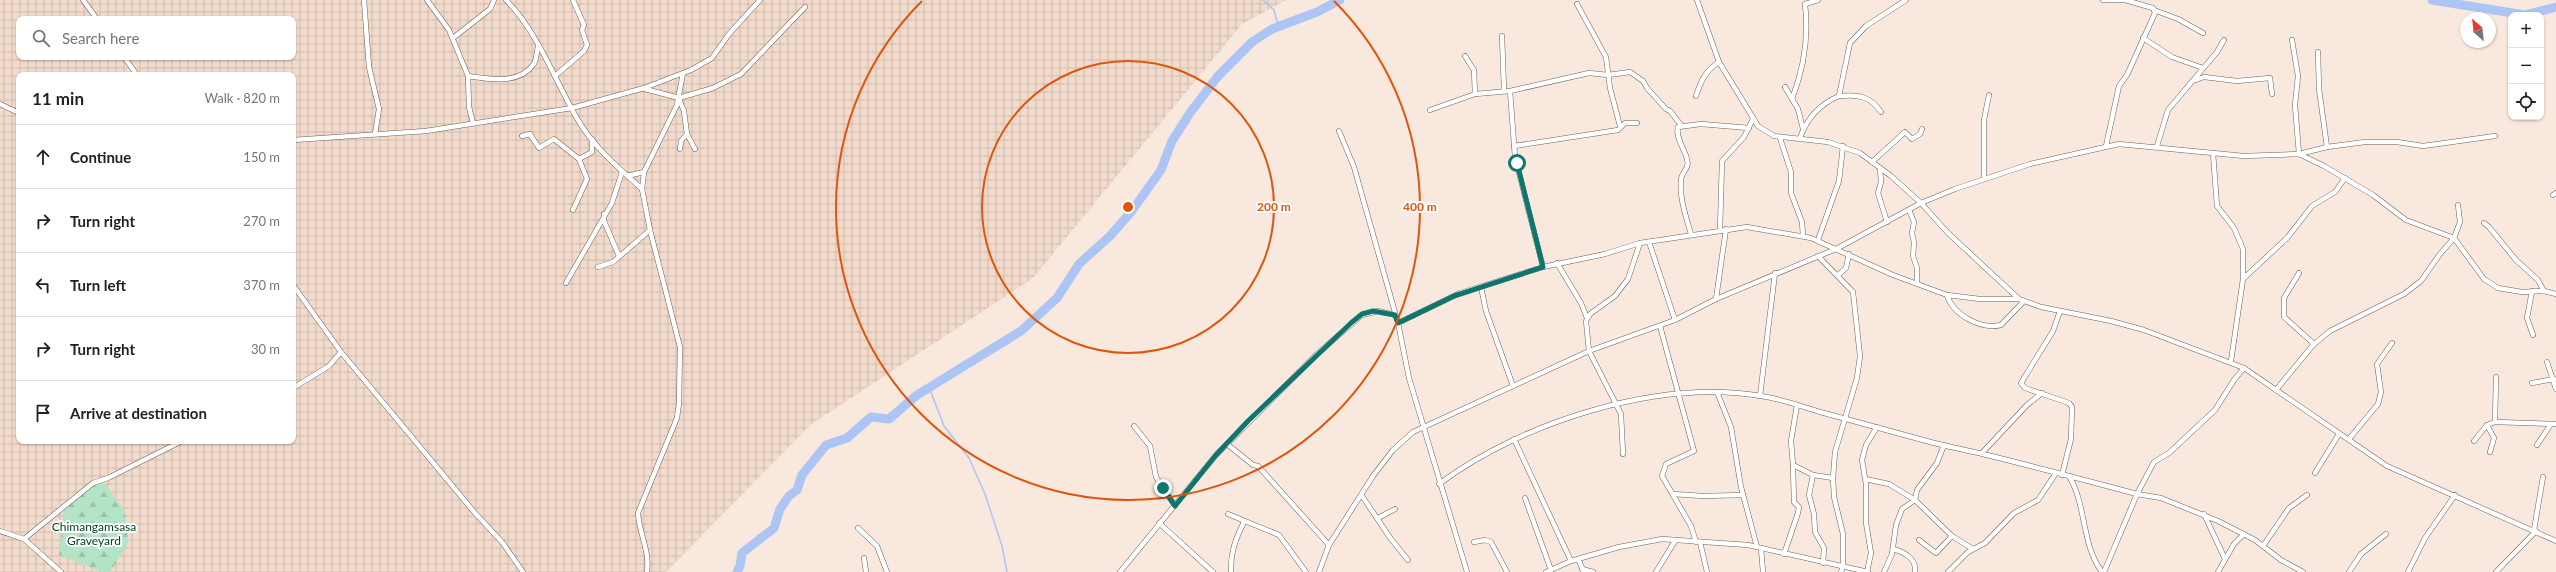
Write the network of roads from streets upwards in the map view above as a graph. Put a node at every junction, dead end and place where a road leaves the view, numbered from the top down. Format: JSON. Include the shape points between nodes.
{"nodes":[{"id":1,"x":83,"y":0,"type":"edge"},
{"id":2,"x":364,"y":0,"type":"edge"},
{"id":3,"x":427,"y":0,"type":"edge"},
{"id":4,"x":494,"y":0,"type":"edge"},
{"id":5,"x":506,"y":0,"type":"edge"},
{"id":6,"x":574,"y":0,"type":"edge"},
{"id":7,"x":760,"y":0,"type":"edge"},
{"id":8,"x":1697,"y":0,"type":"edge"},
{"id":9,"x":1818,"y":0,"type":"edge"},
{"id":10,"x":1906,"y":0,"type":"edge"},
{"id":11,"x":2103,"y":0,"type":"edge"},
{"id":12,"x":1578,"y":4,"type":"dead end"},
{"id":13,"x":805,"y":7,"type":"dead end"},
{"id":14,"x":2154,"y":10,"type":"junction"},
{"id":15,"x":95,"y":16,"type":"edge"},
{"id":16,"x":2203,"y":33,"type":"dead end"},
{"id":17,"x":1502,"y":36,"type":"dead end"},
{"id":18,"x":453,"y":38,"type":"junction"},
{"id":19,"x":2143,"y":38,"type":"junction"},
{"id":20,"x":2224,"y":40,"type":"dead end"},
{"id":21,"x":2292,"y":40,"type":"dead end"},
{"id":22,"x":538,"y":48,"type":"junction"},
{"id":23,"x":2318,"y":52,"type":"dead end"},
{"id":24,"x":1465,"y":56,"type":"dead end"},
{"id":25,"x":126,"y":60,"type":"edge"},
{"id":26,"x":1719,"y":62,"type":"junction"},
{"id":27,"x":2204,"y":68,"type":"junction"},
{"id":28,"x":135,"y":72,"type":"edge"},
{"id":29,"x":683,"y":73,"type":"junction"},
{"id":30,"x":1608,"y":75,"type":"junction"},
{"id":31,"x":468,"y":76,"type":"junction"},
{"id":32,"x":555,"y":76,"type":"junction"},
{"id":33,"x":2194,"y":81,"type":"junction"},
{"id":34,"x":1785,"y":87,"type":"dead end"},
{"id":35,"x":644,"y":88,"type":"junction"},
{"id":36,"x":1504,"y":90,"type":"junction"},
{"id":37,"x":1510,"y":91,"type":"junction"},
{"id":38,"x":1475,"y":94,"type":"junction"},
{"id":39,"x":2272,"y":94,"type":"dead end"},
{"id":40,"x":1988,"y":95,"type":"dead end"},
{"id":41,"x":1696,"y":96,"type":"dead end"},
{"id":42,"x":1839,"y":96,"type":"junction"},
{"id":43,"x":679,"y":98,"type":"junction"},
{"id":44,"x":1792,"y":99,"type":"junction"},
{"id":45,"x":0,"y":104,"type":"edge"},
{"id":46,"x":572,"y":108,"type":"junction"},
{"id":47,"x":1430,"y":110,"type":"dead end"},
{"id":48,"x":16,"y":112,"type":"edge"},
{"id":49,"x":1881,"y":112,"type":"dead end"},
{"id":50,"x":1753,"y":118,"type":"junction"},
{"id":51,"x":1637,"y":122,"type":"dead end"},
{"id":52,"x":473,"y":123,"type":"junction"},
{"id":53,"x":1681,"y":125,"type":"junction"},
{"id":54,"x":1620,"y":126,"type":"junction"},
{"id":55,"x":1749,"y":128,"type":"junction"},
{"id":56,"x":1803,"y":129,"type":"junction"},
{"id":57,"x":1922,"y":129,"type":"dead end"},
{"id":58,"x":1339,"y":131,"type":"dead end"},
{"id":59,"x":375,"y":134,"type":"junction"},
{"id":60,"x":687,"y":134,"type":"junction"},
{"id":61,"x":522,"y":136,"type":"dead end"},
{"id":62,"x":2495,"y":136,"type":"dead end"},
{"id":63,"x":1780,"y":138,"type":"junction"},
{"id":64,"x":1800,"y":138,"type":"junction"},
{"id":65,"x":592,"y":139,"type":"junction"},
{"id":66,"x":296,"y":140,"type":"edge"},
{"id":67,"x":1514,"y":146,"type":"junction"},
{"id":68,"x":1843,"y":146,"type":"junction"},
{"id":69,"x":2106,"y":146,"type":"junction"},
{"id":70,"x":2157,"y":146,"type":"junction"},
{"id":71,"x":2327,"y":147,"type":"junction"},
{"id":72,"x":680,"y":149,"type":"dead end"},
{"id":73,"x":695,"y":149,"type":"dead end"},
{"id":74,"x":2213,"y":153,"type":"junction"},
{"id":75,"x":2299,"y":154,"type":"junction"},
{"id":76,"x":580,"y":159,"type":"junction"},
{"id":77,"x":1872,"y":162,"type":"junction"},
{"id":78,"x":1880,"y":168,"type":"junction"},
{"id":79,"x":622,"y":172,"type":"junction"},
{"id":80,"x":644,"y":172,"type":"junction"},
{"id":81,"x":627,"y":176,"type":"junction"},
{"id":82,"x":2345,"y":178,"type":"junction"},
{"id":83,"x":1984,"y":179,"type":"junction"},
{"id":84,"x":642,"y":189,"type":"junction"},
{"id":85,"x":1921,"y":204,"type":"junction"},
{"id":86,"x":2458,"y":205,"type":"dead end"},
{"id":87,"x":573,"y":210,"type":"dead end"},
{"id":88,"x":1909,"y":210,"type":"junction"},
{"id":89,"x":604,"y":214,"type":"junction"},
{"id":90,"x":1887,"y":222,"type":"junction"},
{"id":91,"x":2484,"y":224,"type":"dead end"},
{"id":92,"x":1726,"y":229,"type":"junction"},
{"id":93,"x":650,"y":230,"type":"junction"},
{"id":94,"x":1720,"y":230,"type":"junction"},
{"id":95,"x":1691,"y":234,"type":"junction"},
{"id":96,"x":1803,"y":236,"type":"junction"},
{"id":97,"x":2454,"y":238,"type":"junction"},
{"id":98,"x":1818,"y":240,"type":"junction"},
{"id":99,"x":1649,"y":242,"type":"junction"},
{"id":100,"x":1640,"y":243,"type":"junction"},
{"id":101,"x":1836,"y":249,"type":"junction"},
{"id":102,"x":1849,"y":254,"type":"junction"},
{"id":103,"x":619,"y":256,"type":"junction"},
{"id":104,"x":1818,"y":256,"type":"junction"},
{"id":105,"x":1557,"y":263,"type":"junction"},
{"id":106,"x":598,"y":267,"type":"dead end"},
{"id":107,"x":1543,"y":267,"type":"junction"},
{"id":108,"x":1775,"y":273,"type":"junction"},
{"id":109,"x":2299,"y":273,"type":"dead end"},
{"id":110,"x":1838,"y":275,"type":"junction"},
{"id":111,"x":2243,"y":279,"type":"junction"},
{"id":112,"x":566,"y":283,"type":"dead end"},
{"id":113,"x":1917,"y":283,"type":"junction"},
{"id":114,"x":1481,"y":287,"type":"junction"},
{"id":115,"x":296,"y":289,"type":"edge"},
{"id":116,"x":2532,"y":291,"type":"junction"},
{"id":117,"x":2544,"y":291,"type":"junction"},
{"id":118,"x":2556,"y":294,"type":"edge"},
{"id":119,"x":1947,"y":295,"type":"junction"},
{"id":120,"x":1716,"y":299,"type":"junction"},
{"id":121,"x":2022,"y":300,"type":"junction"},
{"id":122,"x":2060,"y":311,"type":"junction"},
{"id":123,"x":1395,"y":315,"type":"junction"},
{"id":124,"x":1587,"y":318,"type":"junction"},
{"id":125,"x":1675,"y":320,"type":"junction"},
{"id":126,"x":1398,"y":323,"type":"junction"},
{"id":127,"x":1660,"y":326,"type":"junction"},
{"id":128,"x":2533,"y":335,"type":"dead end"},
{"id":129,"x":2392,"y":342,"type":"dead end"},
{"id":130,"x":2314,"y":344,"type":"junction"},
{"id":131,"x":1589,"y":351,"type":"junction"},
{"id":132,"x":341,"y":352,"type":"junction"},
{"id":133,"x":2231,"y":361,"type":"junction"},
{"id":134,"x":2547,"y":362,"type":"dead end"},
{"id":135,"x":2244,"y":368,"type":"junction"},
{"id":136,"x":2496,"y":377,"type":"dead end"},
{"id":137,"x":2554,"y":380,"type":"junction"},
{"id":138,"x":2532,"y":383,"type":"dead end"},
{"id":139,"x":296,"y":386,"type":"edge"},
{"id":140,"x":1513,"y":386,"type":"junction"},
{"id":141,"x":2556,"y":389,"type":"edge"},
{"id":142,"x":2276,"y":390,"type":"junction"},
{"id":143,"x":1717,"y":392,"type":"junction"},
{"id":144,"x":2042,"y":394,"type":"junction"},
{"id":145,"x":1679,"y":395,"type":"junction"},
{"id":146,"x":1760,"y":396,"type":"junction"},
{"id":147,"x":1618,"y":404,"type":"junction"},
{"id":148,"x":1798,"y":405,"type":"junction"},
{"id":149,"x":1846,"y":418,"type":"junction"},
{"id":150,"x":2495,"y":422,"type":"junction"},
{"id":151,"x":2554,"y":424,"type":"edge"},
{"id":152,"x":1134,"y":426,"type":"dead end"},
{"id":153,"x":1424,"y":426,"type":"junction"},
{"id":154,"x":2487,"y":426,"type":"junction"},
{"id":155,"x":1877,"y":427,"type":"junction"},
{"id":156,"x":2338,"y":434,"type":"junction"},
{"id":157,"x":1514,"y":439,"type":"junction"},
{"id":158,"x":2349,"y":439,"type":"junction"},
{"id":159,"x":2474,"y":441,"type":"dead end"},
{"id":160,"x":176,"y":444,"type":"edge"},
{"id":161,"x":1227,"y":444,"type":"junction"},
{"id":162,"x":2537,"y":444,"type":"dead end"},
{"id":163,"x":1944,"y":445,"type":"junction"},
{"id":164,"x":2490,"y":452,"type":"dead end"},
{"id":165,"x":1982,"y":453,"type":"junction"},
{"id":166,"x":1624,"y":454,"type":"dead end"},
{"id":167,"x":1793,"y":465,"type":"junction"},
{"id":168,"x":2056,"y":473,"type":"junction"},
{"id":169,"x":2315,"y":473,"type":"dead end"},
{"id":170,"x":2062,"y":474,"type":"junction"},
{"id":171,"x":1813,"y":475,"type":"junction"},
{"id":172,"x":2069,"y":476,"type":"junction"},
{"id":173,"x":2543,"y":477,"type":"dead end"},
{"id":174,"x":1833,"y":478,"type":"junction"},
{"id":175,"x":1866,"y":480,"type":"junction"},
{"id":176,"x":1439,"y":484,"type":"junction"},
{"id":177,"x":1673,"y":494,"type":"junction"},
{"id":178,"x":2137,"y":494,"type":"junction"},
{"id":179,"x":2307,"y":494,"type":"dead end"},
{"id":180,"x":1743,"y":495,"type":"junction"},
{"id":181,"x":2455,"y":495,"type":"junction"},
{"id":182,"x":1362,"y":496,"type":"junction"},
{"id":183,"x":1525,"y":498,"type":"dead end"},
{"id":184,"x":1915,"y":500,"type":"junction"},
{"id":185,"x":1175,"y":506,"type":"junction"},
{"id":186,"x":1395,"y":509,"type":"dead end"},
{"id":187,"x":1228,"y":514,"type":"dead end"},
{"id":188,"x":2204,"y":514,"type":"junction"},
{"id":189,"x":1378,"y":518,"type":"junction"},
{"id":190,"x":1244,"y":522,"type":"junction"},
{"id":191,"x":1159,"y":523,"type":"junction"},
{"id":192,"x":858,"y":528,"type":"dead end"},
{"id":193,"x":0,"y":531,"type":"edge"},
{"id":194,"x":2535,"y":531,"type":"junction"},
{"id":195,"x":2244,"y":534,"type":"junction"},
{"id":196,"x":2386,"y":534,"type":"dead end"},
{"id":197,"x":1952,"y":536,"type":"junction"},
{"id":198,"x":24,"y":539,"type":"junction"},
{"id":199,"x":1675,"y":540,"type":"junction"},
{"id":200,"x":1918,"y":540,"type":"dead end"},
{"id":201,"x":2556,"y":540,"type":"edge"},
{"id":202,"x":1474,"y":542,"type":"dead end"},
{"id":203,"x":1698,"y":542,"type":"junction"},
{"id":204,"x":1329,"y":545,"type":"junction"},
{"id":205,"x":2263,"y":546,"type":"junction"},
{"id":206,"x":1759,"y":547,"type":"junction"},
{"id":207,"x":1893,"y":549,"type":"junction"},
{"id":208,"x":1973,"y":549,"type":"junction"},
{"id":209,"x":1784,"y":554,"type":"junction"},
{"id":210,"x":864,"y":558,"type":"dead end"},
{"id":211,"x":1578,"y":559,"type":"junction"},
{"id":212,"x":2225,"y":559,"type":"junction"},
{"id":213,"x":1408,"y":560,"type":"dead end"},
{"id":214,"x":1571,"y":561,"type":"junction"},
{"id":215,"x":1823,"y":563,"type":"junction"},
{"id":216,"x":1843,"y":566,"type":"junction"},
{"id":217,"x":1583,"y":570,"type":"edge"},
{"id":218,"x":1548,"y":571,"type":"edge"},
{"id":219,"x":60,"y":572,"type":"edge"},
{"id":220,"x":523,"y":572,"type":"edge"},
{"id":221,"x":647,"y":572,"type":"edge"},
{"id":222,"x":866,"y":572,"type":"edge"},
{"id":223,"x":887,"y":572,"type":"edge"},
{"id":224,"x":1120,"y":572,"type":"edge"},
{"id":225,"x":1213,"y":572,"type":"edge"},
{"id":226,"x":1231,"y":572,"type":"edge"},
{"id":227,"x":1306,"y":572,"type":"edge"},
{"id":228,"x":1319,"y":572,"type":"edge"},
{"id":229,"x":1467,"y":572,"type":"edge"},
{"id":230,"x":1507,"y":572,"type":"edge"},
{"id":231,"x":1593,"y":572,"type":"edge"},
{"id":232,"x":1656,"y":572,"type":"edge"},
{"id":233,"x":1707,"y":572,"type":"edge"},
{"id":234,"x":1763,"y":572,"type":"edge"},
{"id":235,"x":1841,"y":572,"type":"edge"},
{"id":236,"x":1868,"y":572,"type":"edge"},
{"id":237,"x":1884,"y":572,"type":"edge"},
{"id":238,"x":1915,"y":572,"type":"edge"},
{"id":239,"x":1948,"y":572,"type":"edge"},
{"id":240,"x":2103,"y":572,"type":"edge"},
{"id":241,"x":2218,"y":572,"type":"edge"},
{"id":242,"x":2303,"y":572,"type":"edge"},
{"id":243,"x":2349,"y":572,"type":"edge"},
{"id":244,"x":2408,"y":572,"type":"edge"},
{"id":245,"x":2496,"y":572,"type":"edge"}],
"edges":[{"from":1,"to":15,"type":"street"},
{"from":2,"to":59,"type":"street","via":[[369,67],[379,110]]},
{"from":3,"to":18,"type":"street","via":[[446,24]]},
{"from":4,"to":18,"type":"street","via":[[490,9]]},
{"from":5,"to":22,"type":"street","via":[[518,13]]},
{"from":6,"to":32,"type":"street","via":[[584,25],[582,30],[587,45],[584,51]]},
{"from":7,"to":29,"type":"street","via":[[712,58]]},
{"from":8,"to":26,"type":"street"},
{"from":9,"to":44,"type":"street","via":[[1805,4],[1808,31],[1800,80]]},
{"from":10,"to":42,"type":"street","via":[[1866,26],[1850,43]]},
{"from":11,"to":14,"type":"street","via":[[2125,0]]},
{"from":12,"to":30,"type":"street","via":[[1606,57]]},
{"from":13,"to":43,"type":"street","via":[[747,70],[713,88]]},
{"from":14,"to":16,"type":"street","via":[[2178,19]]},
{"from":14,"to":19,"type":"street","via":[[2155,16]]},
{"from":17,"to":36,"type":"street"},
{"from":18,"to":31,"type":"street"},
{"from":19,"to":27,"type":"street","via":[[2172,57]]},
{"from":19,"to":69,"type":"street","via":[[2127,75],[2119,86]]},
{"from":20,"to":27,"type":"street"},
{"from":21,"to":75,"type":"street","via":[[2298,76],[2295,105]]},
{"from":22,"to":31,"type":"street","via":[[534,64],[520,75],[498,80]]},
{"from":22,"to":32,"type":"street"},
{"from":23,"to":71,"type":"street","via":[[2319,89]]},
{"from":24,"to":38,"type":"street","via":[[1474,70]]},
{"from":25,"to":28,"type":"street"},
{"from":26,"to":41,"type":"street","via":[[1711,67],[1701,80]]},
{"from":26,"to":50,"type":"street"},
{"from":27,"to":33,"type":"street"},
{"from":29,"to":35,"type":"street"},
{"from":29,"to":43,"type":"street"},
{"from":30,"to":37,"type":"street","via":[[1589,73]]},
{"from":30,"to":53,"type":"street","via":[[1630,72],[1640,78]]},
{"from":30,"to":54,"type":"street"},
{"from":31,"to":52,"type":"street","via":[[469,107]]},
{"from":32,"to":46,"type":"street"},
{"from":33,"to":39,"type":"street","via":[[2204,77],[2237,81],[2270,78]]},
{"from":33,"to":70,"type":"street","via":[[2168,110]]},
{"from":34,"to":44,"type":"street"},
{"from":35,"to":43,"type":"street"},
{"from":35,"to":46,"type":"street"},
{"from":36,"to":37,"type":"street"},
{"from":36,"to":38,"type":"street"},
{"from":37,"to":67,"type":"street"},
{"from":38,"to":47,"type":"street"},
{"from":40,"to":83,"type":"street","via":[[1984,120]]},
{"from":42,"to":49,"type":"street","via":[[1863,96],[1875,103]]},
{"from":42,"to":56,"type":"street","via":[[1820,106]]},
{"from":43,"to":60,"type":"street","via":[[684,111]]},
{"from":43,"to":80,"type":"street"},
{"from":44,"to":56,"type":"street","via":[[1798,109]]},
{"from":45,"to":48,"type":"street"},
{"from":46,"to":52,"type":"street"},
{"from":46,"to":65,"type":"street"},
{"from":50,"to":55,"type":"street"},
{"from":50,"to":63,"type":"street","via":[[1764,131]]},
{"from":51,"to":54,"type":"street"},
{"from":52,"to":59,"type":"street","via":[[426,132]]},
{"from":53,"to":55,"type":"street"},
{"from":53,"to":95,"type":"street","via":[[1677,130],[1688,165],[1681,179]]},
{"from":54,"to":67,"type":"street","via":[[1618,130]]},
{"from":55,"to":94,"type":"street","via":[[1722,161]]},
{"from":56,"to":64,"type":"street"},
{"from":57,"to":77,"type":"street","via":[[1920,134],[1912,139],[1905,132]]},
{"from":58,"to":123,"type":"street","via":[[1354,167]]},
{"from":59,"to":66,"type":"street"},
{"from":60,"to":72,"type":"street","via":[[681,141]]},
{"from":60,"to":73,"type":"street"},
{"from":61,"to":76,"type":"street","via":[[530,134],[539,148],[554,139]]},
{"from":62,"to":71,"type":"street","via":[[2423,146],[2397,142],[2366,142]]},
{"from":63,"to":64,"type":"street"},
{"from":63,"to":96,"type":"street","via":[[1791,172],[1790,193],[1802,222]]},
{"from":64,"to":68,"type":"street"},
{"from":65,"to":76,"type":"street","via":[[592,152]]},
{"from":65,"to":79,"type":"street"},
{"from":67,"to":107,"type":"street"},
{"from":68,"to":77,"type":"street","via":[[1860,153]]},
{"from":68,"to":98,"type":"street","via":[[1839,181]]},
{"from":69,"to":70,"type":"street"},
{"from":69,"to":83,"type":"street","via":[[2030,164]]},
{"from":70,"to":74,"type":"street"},
{"from":71,"to":75,"type":"street"},
{"from":74,"to":75,"type":"street","via":[[2244,156]]},
{"from":74,"to":111,"type":"street","via":[[2217,206],[2234,228],[2243,249]]},
{"from":75,"to":82,"type":"street"},
{"from":76,"to":87,"type":"street","via":[[587,179]]},
{"from":77,"to":78,"type":"street"},
{"from":78,"to":85,"type":"street"},
{"from":78,"to":90,"type":"street","via":[[1881,182],[1878,193]]},
{"from":79,"to":81,"type":"street"},
{"from":79,"to":89,"type":"street","via":[[612,203]]},
{"from":80,"to":81,"type":"street"},
{"from":80,"to":84,"type":"street"},
{"from":81,"to":84,"type":"street"},
{"from":82,"to":97,"type":"street","via":[[2406,220]]},
{"from":82,"to":111,"type":"street","via":[[2335,192],[2312,206],[2287,238]]},
{"from":83,"to":85,"type":"street"},
{"from":84,"to":93,"type":"street"},
{"from":85,"to":88,"type":"street"},
{"from":85,"to":121,"type":"street","via":[[1948,233]]},
{"from":86,"to":97,"type":"street","via":[[2460,222]]},
{"from":88,"to":90,"type":"street"},
{"from":88,"to":113,"type":"street","via":[[1914,222],[1913,256],[1917,268]]},
{"from":89,"to":103,"type":"street","via":[[604,221]]},
{"from":89,"to":112,"type":"street","via":[[580,262]]},
{"from":90,"to":101,"type":"street"},
{"from":91,"to":117,"type":"street","via":[[2538,280]]},
{"from":92,"to":94,"type":"street"},
{"from":92,"to":96,"type":"street","via":[[1747,227]]},
{"from":92,"to":120,"type":"street"},
{"from":93,"to":103,"type":"street"},
{"from":93,"to":221,"type":"street","via":[[680,347],[680,389],[677,418],[639,506],[639,527],[646,551]]},
{"from":94,"to":95,"type":"street"},
{"from":95,"to":99,"type":"street"},
{"from":96,"to":98,"type":"street"},
{"from":97,"to":116,"type":"street","via":[[2488,282],[2504,290]]},
{"from":97,"to":130,"type":"street","via":[[2427,275],[2414,288],[2334,328]]},
{"from":98,"to":101,"type":"street"},
{"from":99,"to":100,"type":"street"},
{"from":99,"to":125,"type":"street"},
{"from":100,"to":105,"type":"street","via":[[1605,254]]},
{"from":100,"to":124,"type":"street","via":[[1628,279],[1611,299]]},
{"from":101,"to":102,"type":"street"},
{"from":101,"to":104,"type":"street"},
{"from":102,"to":110,"type":"street","via":[[1846,268]]},
{"from":102,"to":113,"type":"street","via":[[1883,271]]},
{"from":103,"to":106,"type":"street"},
{"from":104,"to":108,"type":"street"},
{"from":104,"to":110,"type":"street","via":[[1824,265]]},
{"from":105,"to":107,"type":"street"},
{"from":105,"to":124,"type":"street"},
{"from":107,"to":114,"type":"street"},
{"from":108,"to":120,"type":"street"},
{"from":108,"to":146,"type":"street"},
{"from":109,"to":130,"type":"street","via":[[2284,298],[2284,317]]},
{"from":110,"to":149,"type":"street","via":[[1853,292],[1860,356]]},
{"from":111,"to":133,"type":"street"},
{"from":113,"to":119,"type":"street"},
{"from":114,"to":126,"type":"street","via":[[1435,303]]},
{"from":114,"to":140,"type":"street","via":[[1486,311]]},
{"from":115,"to":132,"type":"street"},
{"from":116,"to":117,"type":"street"},
{"from":116,"to":128,"type":"street","via":[[2528,318]]},
{"from":117,"to":118,"type":"street"},
{"from":119,"to":121,"type":"street"},
{"from":119,"to":121,"type":"street","via":[[1953,307],[1985,326],[2000,324]]},
{"from":120,"to":125,"type":"street"},
{"from":121,"to":122,"type":"street"},
{"from":122,"to":133,"type":"street","via":[[2144,330]]},
{"from":122,"to":144,"type":"street","via":[[2049,337],[2021,380],[2025,388]]},
{"from":123,"to":126,"type":"street"},
{"from":123,"to":161,"type":"street","via":[[1373,311],[1362,314]]},
{"from":124,"to":131,"type":"street"},
{"from":125,"to":127,"type":"street"},
{"from":126,"to":153,"type":"street","via":[[1402,348]]},
{"from":127,"to":131,"type":"street"},
{"from":127,"to":145,"type":"street"},
{"from":129,"to":158,"type":"street","via":[[2377,364],[2380,392],[2378,404]]},
{"from":130,"to":142,"type":"street"},
{"from":131,"to":140,"type":"street"},
{"from":131,"to":147,"type":"street"},
{"from":132,"to":139,"type":"street","via":[[329,366]]},
{"from":132,"to":220,"type":"street","via":[[471,509],[502,542]]},
{"from":133,"to":135,"type":"street"},
{"from":134,"to":137,"type":"street"},
{"from":135,"to":142,"type":"street"},
{"from":135,"to":178,"type":"street","via":[[2215,410],[2169,453],[2154,462]]},
{"from":136,"to":150,"type":"street"},
{"from":137,"to":138,"type":"street"},
{"from":137,"to":141,"type":"street"},
{"from":140,"to":153,"type":"street"},
{"from":142,"to":156,"type":"street"},
{"from":143,"to":145,"type":"street"},
{"from":143,"to":146,"type":"street"},
{"from":143,"to":180,"type":"street","via":[[1731,427]]},
{"from":144,"to":165,"type":"street","via":[[2027,405]]},
{"from":144,"to":170,"type":"street","via":[[2069,403],[2072,407],[2071,439]]},
{"from":145,"to":147,"type":"street"},
{"from":145,"to":177,"type":"street","via":[[1694,451],[1664,466],[1662,476]]},
{"from":146,"to":148,"type":"street"},
{"from":147,"to":157,"type":"street","via":[[1547,425]]},
{"from":147,"to":166,"type":"street","via":[[1622,419]]},
{"from":148,"to":149,"type":"street"},
{"from":148,"to":167,"type":"street","via":[[1791,441]]},
{"from":149,"to":155,"type":"street"},
{"from":149,"to":174,"type":"street","via":[[1836,452]]},
{"from":150,"to":151,"type":"street"},
{"from":150,"to":154,"type":"street"},
{"from":151,"to":162,"type":"street"},
{"from":152,"to":185,"type":"street","via":[[1152,449],[1156,477]]},
{"from":153,"to":176,"type":"street"},
{"from":153,"to":182,"type":"street","via":[[1404,438],[1393,450]]},
{"from":154,"to":159,"type":"street"},
{"from":154,"to":164,"type":"street","via":[[2494,438]]},
{"from":155,"to":163,"type":"street"},
{"from":155,"to":175,"type":"street","via":[[1866,445],[1862,460]]},
{"from":156,"to":158,"type":"street"},
{"from":156,"to":169,"type":"street"},
{"from":157,"to":176,"type":"street","via":[[1487,452]]},
{"from":157,"to":214,"type":"street"},
{"from":158,"to":181,"type":"street","via":[[2387,466]]},
{"from":160,"to":198,"type":"street","via":[[93,483]]},
{"from":161,"to":185,"type":"street"},
{"from":161,"to":204,"type":"street","via":[[1253,465],[1258,466]]},
{"from":163,"to":165,"type":"street"},
{"from":163,"to":184,"type":"street","via":[[1937,464],[1917,490]]},
{"from":165,"to":168,"type":"street"},
{"from":167,"to":171,"type":"street"},
{"from":167,"to":209,"type":"street","via":[[1794,502],[1798,506],[1798,513]]},
{"from":168,"to":170,"type":"street"},
{"from":168,"to":208,"type":"street","via":[[2038,500],[2014,513],[1985,543]]},
{"from":170,"to":172,"type":"street"},
{"from":171,"to":174,"type":"street"},
{"from":171,"to":215,"type":"street","via":[[1809,495],[1815,532],[1824,548]]},
{"from":172,"to":178,"type":"street"},
{"from":172,"to":240,"type":"street","via":[[2081,500],[2089,546]]},
{"from":173,"to":194,"type":"street"},
{"from":174,"to":216,"type":"street","via":[[1834,497],[1843,534]]},
{"from":175,"to":184,"type":"street","via":[[1889,484]]},
{"from":175,"to":236,"type":"street","via":[[1866,523],[1871,553]]},
{"from":176,"to":229,"type":"street"},
{"from":177,"to":180,"type":"street"},
{"from":177,"to":203,"type":"street"},
{"from":178,"to":188,"type":"street","via":[[2160,498]]},
{"from":178,"to":240,"type":"street"},
{"from":179,"to":205,"type":"street","via":[[2289,508]]},
{"from":180,"to":206,"type":"street"},
{"from":181,"to":194,"type":"street"},
{"from":181,"to":244,"type":"street","via":[[2425,538]]},
{"from":182,"to":189,"type":"street"},
{"from":182,"to":204,"type":"street"},
{"from":183,"to":218,"type":"street"},
{"from":184,"to":197,"type":"street"},
{"from":184,"to":207,"type":"street","via":[[1902,510],[1896,525]]},
{"from":185,"to":191,"type":"street"},
{"from":186,"to":189,"type":"street"},
{"from":187,"to":190,"type":"street"},
{"from":188,"to":195,"type":"street"},
{"from":188,"to":212,"type":"street"},
{"from":189,"to":213,"type":"street"},
{"from":190,"to":226,"type":"street","via":[[1230,560]]},
{"from":190,"to":227,"type":"street","via":[[1273,532],[1283,539]]},
{"from":191,"to":224,"type":"street"},
{"from":191,"to":225,"type":"street"},
{"from":192,"to":223,"type":"street","via":[[877,546]]},
{"from":193,"to":198,"type":"street"},
{"from":194,"to":201,"type":"street"},
{"from":194,"to":245,"type":"street"},
{"from":195,"to":205,"type":"street"},
{"from":195,"to":212,"type":"street"},
{"from":196,"to":243,"type":"street","via":[[2361,554]]},
{"from":197,"to":200,"type":"street","via":[[1936,553]]},
{"from":197,"to":208,"type":"street"},
{"from":198,"to":219,"type":"street"},
{"from":199,"to":203,"type":"street"},
{"from":199,"to":211,"type":"street","via":[[1647,540]]},
{"from":199,"to":232,"type":"street"},
{"from":202,"to":230,"type":"street","via":[[1491,542]]},
{"from":203,"to":206,"type":"street"},
{"from":203,"to":233,"type":"street"},
{"from":204,"to":228,"type":"street"},
{"from":205,"to":242,"type":"street"},
{"from":206,"to":209,"type":"street"},
{"from":206,"to":234,"type":"street"},
{"from":207,"to":237,"type":"street"},
{"from":207,"to":238,"type":"street","via":[[1910,558],[1916,567]]},
{"from":208,"to":239,"type":"street"},
{"from":209,"to":215,"type":"street"},
{"from":210,"to":222,"type":"street"},
{"from":211,"to":214,"type":"street"},
{"from":211,"to":217,"type":"street"},
{"from":212,"to":241,"type":"street"},
{"from":214,"to":218,"type":"street"},
{"from":215,"to":216,"type":"street"},
{"from":216,"to":235,"type":"street"},
{"from":216,"to":236,"type":"street"},
{"from":217,"to":231,"type":"street"}]}
